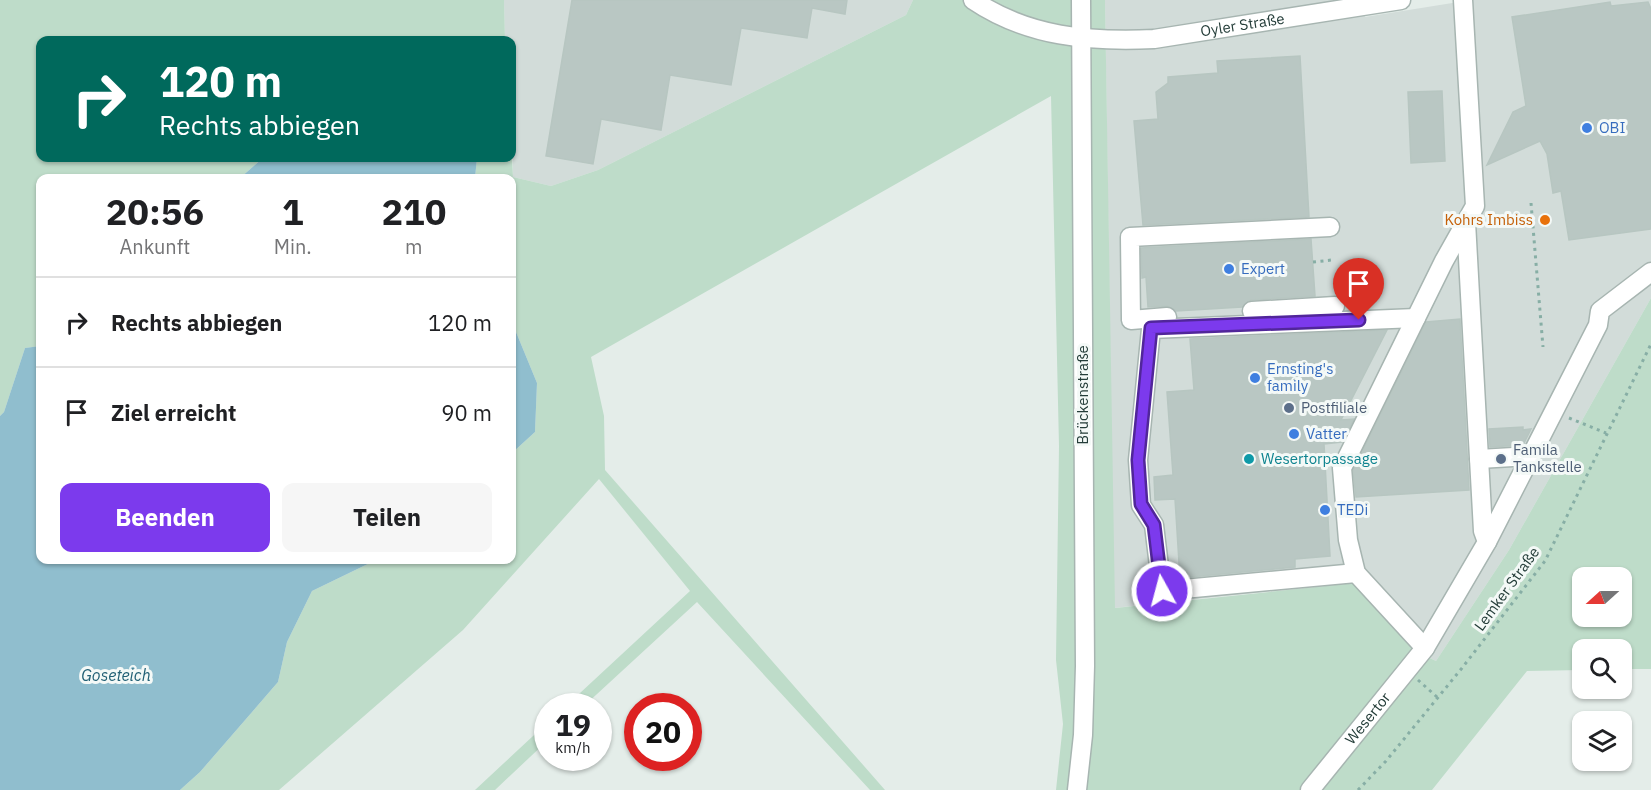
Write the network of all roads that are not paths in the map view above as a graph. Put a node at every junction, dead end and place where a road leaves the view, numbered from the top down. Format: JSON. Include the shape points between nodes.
{"nodes":[{"id":1,"x":973,"y":0,"type":"edge"},
{"id":2,"x":1081,"y":0,"type":"edge"},
{"id":3,"x":1401,"y":0,"type":"edge"},
{"id":4,"x":1463,"y":0,"type":"edge"},
{"id":5,"x":1081,"y":39,"type":"junction"},
{"id":6,"x":1466,"y":222,"type":"junction"},
{"id":7,"x":1330,"y":227,"type":"dead end"},
{"id":8,"x":1651,"y":272,"type":"edge"},
{"id":9,"x":1335,"y":306,"type":"dead end"},
{"id":10,"x":1416,"y":318,"type":"junction"},
{"id":11,"x":1530,"y":456,"type":"junction"},
{"id":12,"x":1479,"y":459,"type":"junction"},
{"id":13,"x":1487,"y":542,"type":"junction"},
{"id":14,"x":1356,"y":573,"type":"junction"},
{"id":15,"x":1425,"y":648,"type":"junction"},
{"id":16,"x":1077,"y":790,"type":"edge"},
{"id":17,"x":1310,"y":790,"type":"edge"}],
"edges":[{"from":1,"to":5,"type":"street","name":"Oyler Straße","via":[[1007,21]]},
{"from":2,"to":5,"type":"street","name":"Brückenstraße"},
{"from":3,"to":5,"type":"street","name":"Oyler Straße","via":[[1154,39]]},
{"from":4,"to":6,"type":"street","via":[[1475,182],[1475,206]]},
{"from":5,"to":16,"type":"street","name":"Brückenstraße","via":[[1085,666]]},
{"from":6,"to":10,"type":"street"},
{"from":6,"to":12,"type":"street"},
{"from":7,"to":9,"type":"street","via":[[1130,237],[1131,320]]},
{"from":8,"to":11,"type":"street","name":"Wesertor","via":[[1600,311],[1598,325]]},
{"from":10,"to":14,"type":"street","via":[[1342,468],[1348,540]]},
{"from":10,"to":14,"type":"street","via":[[1151,328],[1138,460],[1141,504],[1154,525],[1162,591]]},
{"from":11,"to":12,"type":"street"},
{"from":11,"to":13,"type":"street","name":"Wesertor"},
{"from":12,"to":13,"type":"street"},
{"from":13,"to":15,"type":"street","name":"Wesertor"},
{"from":14,"to":15,"type":"street"},
{"from":15,"to":17,"type":"street","name":"Wesertor"}]}
